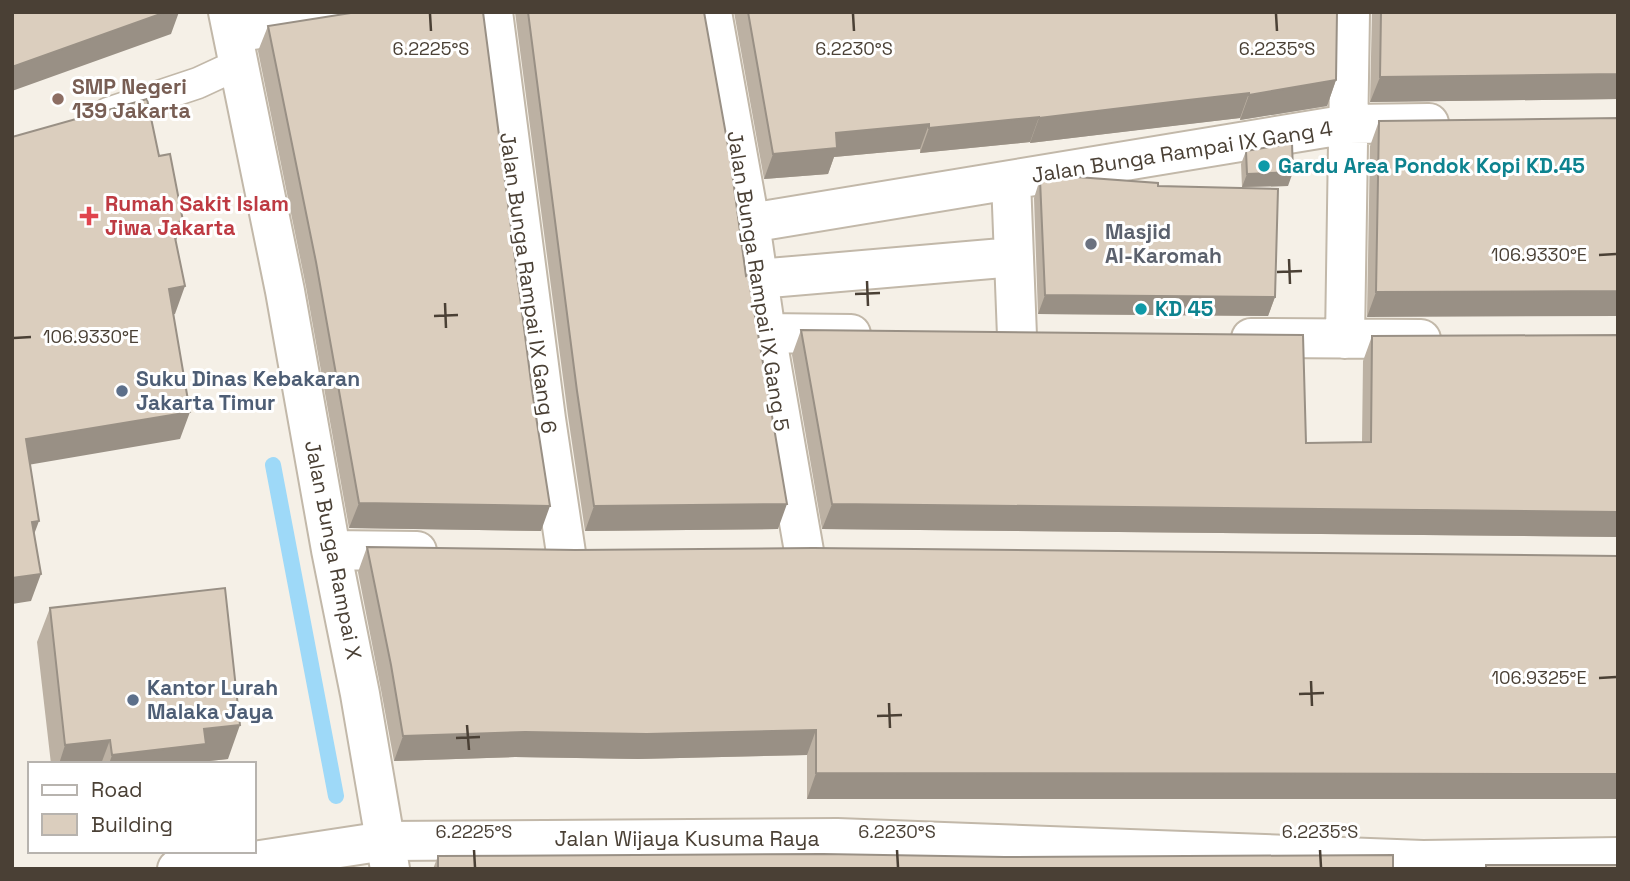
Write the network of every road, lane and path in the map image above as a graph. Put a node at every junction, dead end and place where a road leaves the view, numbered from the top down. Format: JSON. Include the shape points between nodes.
{"nodes":[{"id":1,"x":370,"y":12,"type":"edge"},
{"id":2,"x":493,"y":12,"type":"edge"},
{"id":3,"x":712,"y":12,"type":"edge"},
{"id":4,"x":1350,"y":12,"type":"edge"},
{"id":5,"x":233,"y":36,"type":"edge"},
{"id":6,"x":83,"y":122,"type":"edge"},
{"id":7,"x":1457,"y":123,"type":"edge"},
{"id":8,"x":1349,"y":124,"type":"junction"},
{"id":9,"x":1010,"y":180,"type":"junction"},
{"id":10,"x":750,"y":223,"type":"junction"},
{"id":11,"x":1014,"y":257,"type":"junction"},
{"id":12,"x":758,"y":279,"type":"junction"},
{"id":13,"x":766,"y":333,"type":"junction"},
{"id":14,"x":891,"y":334,"type":"edge"},
{"id":15,"x":1017,"y":336,"type":"edge"},
{"id":16,"x":1222,"y":338,"type":"edge"},
{"id":17,"x":1454,"y":339,"type":"edge"},
{"id":18,"x":1345,"y":340,"type":"junction"},
{"id":19,"x":331,"y":550,"type":"junction"},
{"id":20,"x":449,"y":551,"type":"edge"},
{"id":21,"x":764,"y":551,"type":"edge"},
{"id":22,"x":527,"y":552,"type":"edge"},
{"id":23,"x":566,"y":553,"type":"junction"},
{"id":24,"x":605,"y":553,"type":"edge"},
{"id":25,"x":388,"y":855,"type":"edge"},
{"id":26,"x":1618,"y":857,"type":"edge"},
{"id":27,"x":1423,"y":864,"type":"edge"},
{"id":28,"x":249,"y":865,"type":"edge"},
{"id":29,"x":177,"y":869,"type":"edge"}],
"edges":[{"from":1,"to":5,"type":"street"},
{"from":2,"to":23,"type":"street","name":"Jalan Bunga Rampai IX Gang 6"},
{"from":3,"to":10,"type":"street","name":"Jalan Bunga Rampai IX Gang 5"},
{"from":4,"to":8,"type":"street"},
{"from":5,"to":6,"type":"lane","via":[[198,83]]},
{"from":5,"to":19,"type":"street","name":"Jalan Bunga Rampai X"},
{"from":7,"to":8,"type":"street","name":"Jalan Bunga Rampai IX Gang 4"},
{"from":8,"to":9,"type":"street","name":"Jalan Bunga Rampai IX Gang 4"},
{"from":8,"to":18,"type":"street"},
{"from":9,"to":10,"type":"street","name":"Jalan Bunga Rampai IX Gang 4"},
{"from":9,"to":11,"type":"street"},
{"from":10,"to":12,"type":"street","name":"Jalan Bunga Rampai IX Gang 5"},
{"from":11,"to":12,"type":"street"},
{"from":11,"to":15,"type":"street"},
{"from":12,"to":13,"type":"street","name":"Jalan Bunga Rampai IX Gang 5"},
{"from":13,"to":14,"type":"street"},
{"from":13,"to":21,"type":"street","name":"Jalan Bunga Rampai IX Gang 5","via":[[818,551]]},
{"from":16,"to":18,"type":"street"},
{"from":17,"to":18,"type":"street"},
{"from":19,"to":20,"type":"street"},
{"from":19,"to":25,"type":"street","name":"Jalan Bunga Rampai X"},
{"from":22,"to":23,"type":"street"},
{"from":23,"to":24,"type":"street"},
{"from":25,"to":27,"type":"street","name":"Jalan Wijaya Kusuma Raya","via":[[837,838]]},
{"from":25,"to":28,"type":"street","name":"Jalan Wijaya Kusuma Raya"},
{"from":26,"to":27,"type":"street","name":"Jalan Wijaya Kusuma Raya"},
{"from":28,"to":29,"type":"street","name":"Jalan Wijaya Kusuma Raya"}]}
